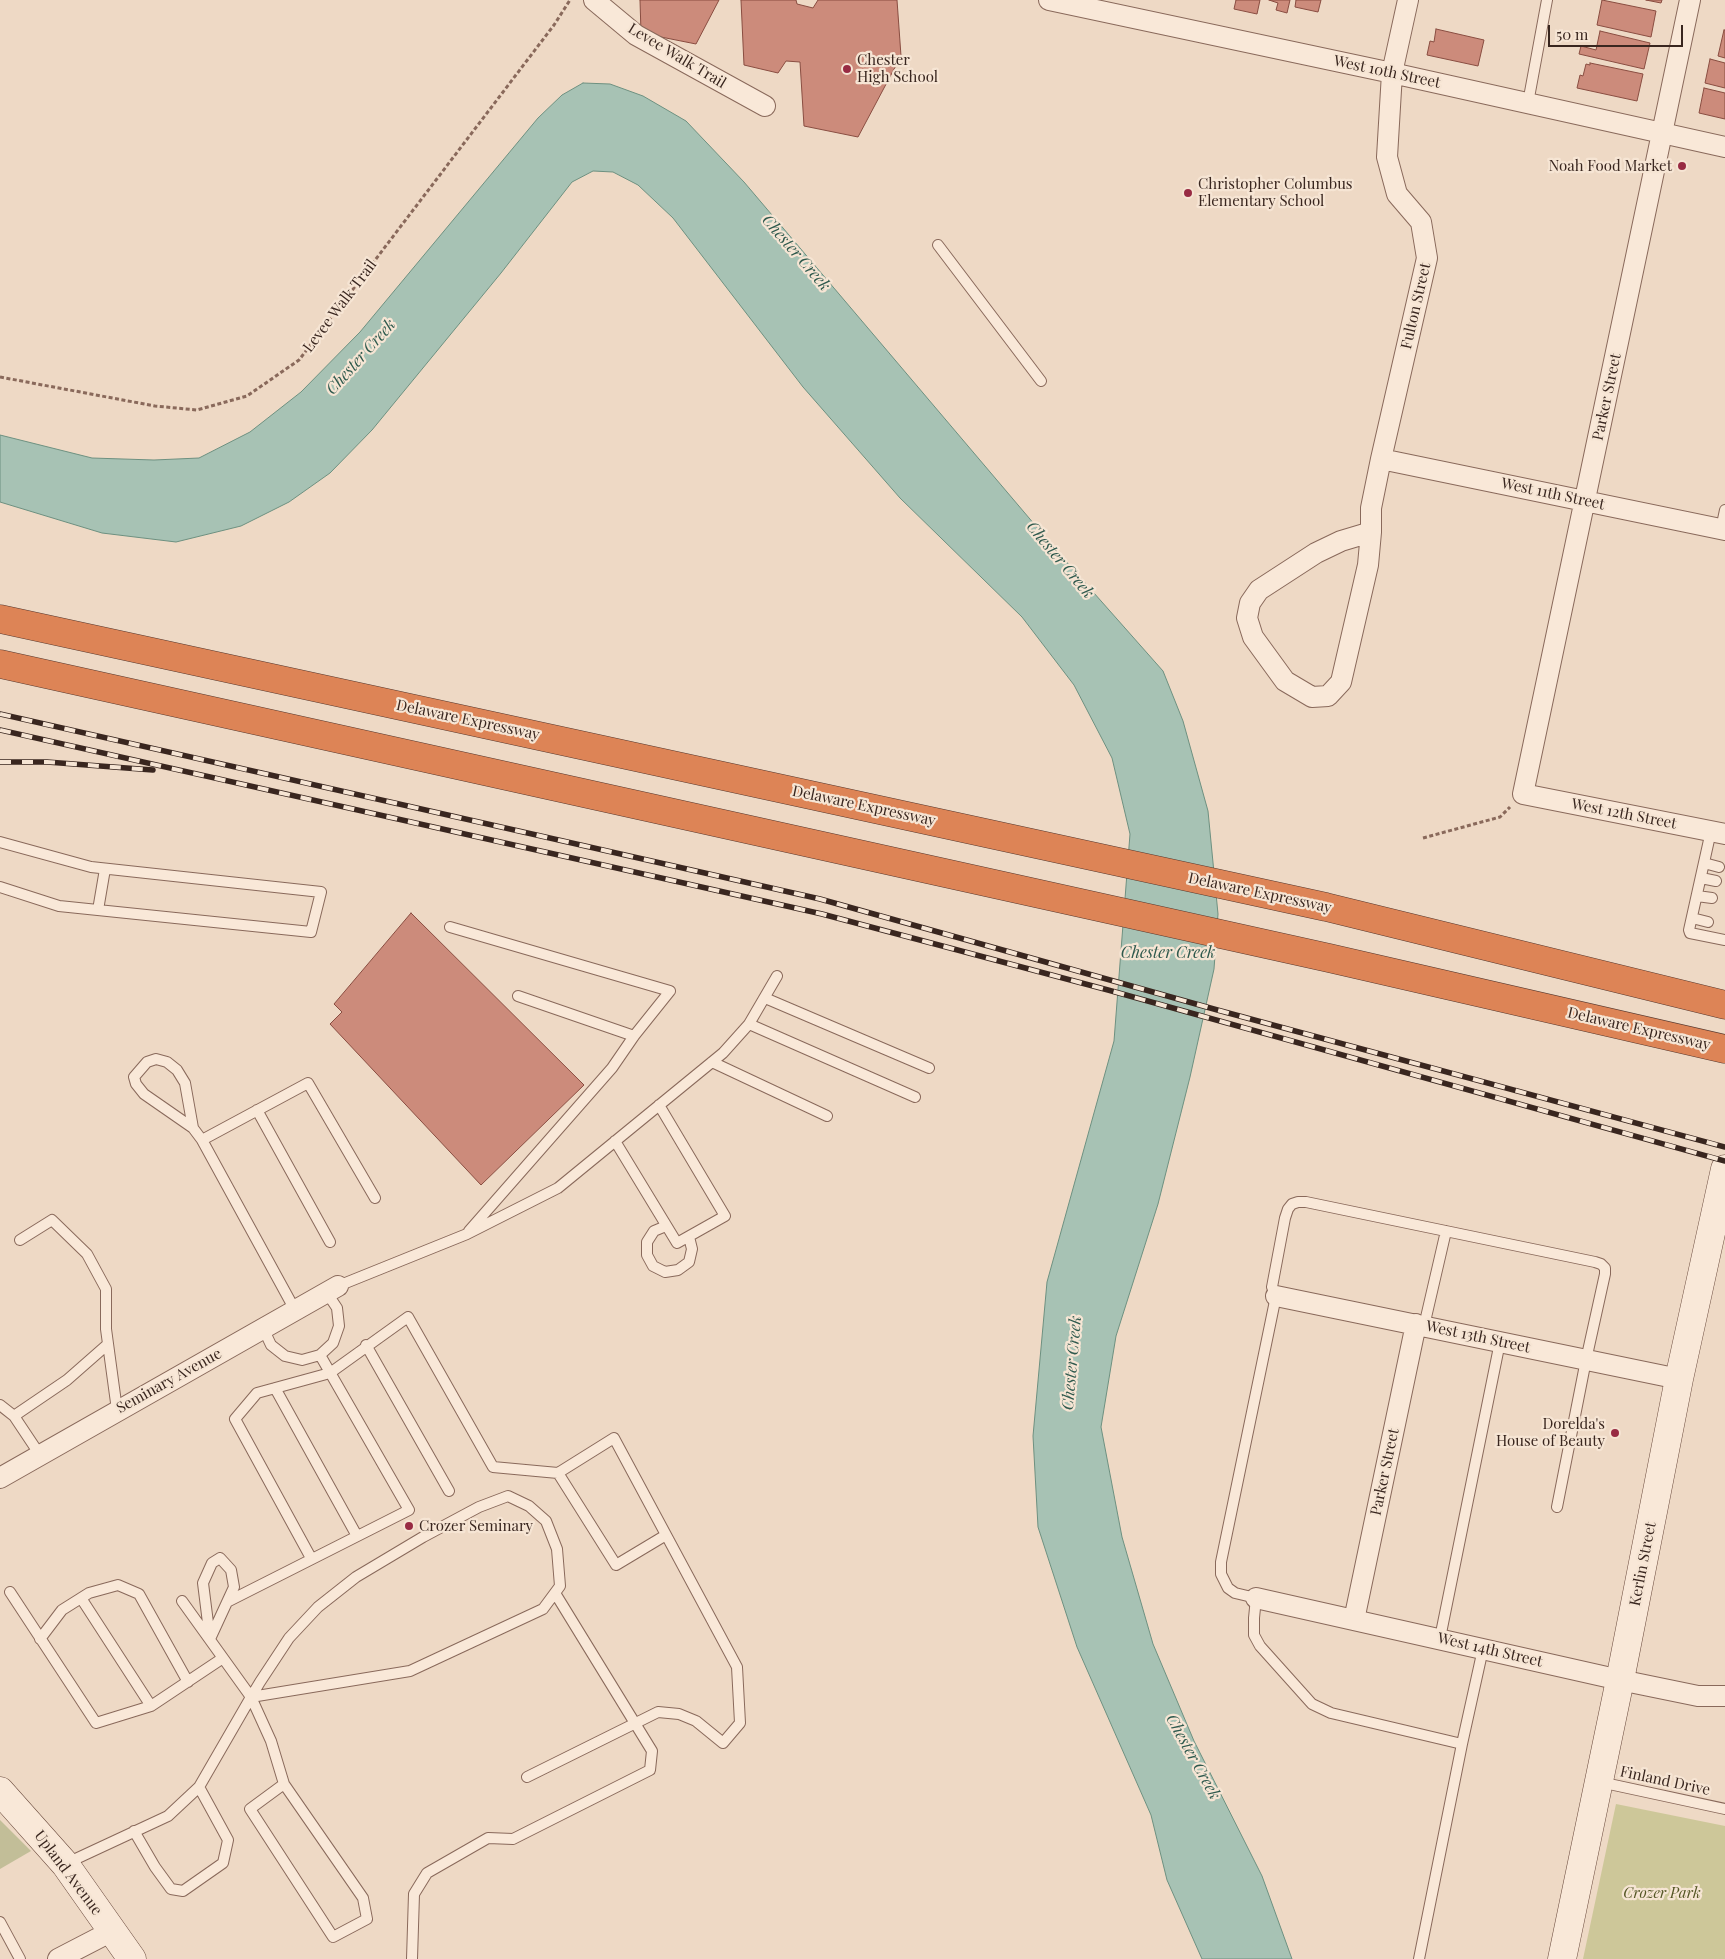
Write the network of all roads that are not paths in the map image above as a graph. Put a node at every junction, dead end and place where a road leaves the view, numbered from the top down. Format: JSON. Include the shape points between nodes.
{"nodes":[{"id":1,"x":594,"y":0,"type":"edge"},
{"id":2,"x":1049,"y":0,"type":"edge"},
{"id":3,"x":1408,"y":0,"type":"edge"},
{"id":4,"x":1547,"y":0,"type":"edge"},
{"id":5,"x":1690,"y":0,"type":"edge"},
{"id":6,"x":1392,"y":73,"type":"junction"},
{"id":7,"x":1528,"y":103,"type":"junction"},
{"id":8,"x":765,"y":106,"type":"dead end"},
{"id":9,"x":1662,"y":133,"type":"junction"},
{"id":10,"x":1725,"y":147,"type":"edge"},
{"id":11,"x":938,"y":244,"type":"dead end"},
{"id":12,"x":1041,"y":381,"type":"dead end"},
{"id":13,"x":1381,"y":459,"type":"junction"},
{"id":14,"x":1585,"y":501,"type":"junction"},
{"id":15,"x":1724,"y":523,"type":"edge"},
{"id":16,"x":1371,"y":532,"type":"junction"},
{"id":17,"x":0,"y":619,"type":"edge"},
{"id":18,"x":0,"y":664,"type":"edge"},
{"id":19,"x":1522,"y":794,"type":"joint"},
{"id":20,"x":1718,"y":832,"type":"edge"},
{"id":21,"x":0,"y":842,"type":"edge"},
{"id":22,"x":1704,"y":863,"type":"junction"},
{"id":23,"x":1719,"y":867,"type":"dead end"},
{"id":24,"x":105,"y":869,"type":"junction"},
{"id":25,"x":1701,"y":878,"type":"junction"},
{"id":26,"x":1716,"y":881,"type":"dead end"},
{"id":27,"x":0,"y":887,"type":"edge"},
{"id":28,"x":1697,"y":896,"type":"junction"},
{"id":29,"x":1712,"y":898,"type":"dead end"},
{"id":30,"x":98,"y":910,"type":"junction"},
{"id":31,"x":1692,"y":918,"type":"junction"},
{"id":32,"x":1708,"y":922,"type":"dead end"},
{"id":33,"x":450,"y":927,"type":"dead end"},
{"id":34,"x":1725,"y":940,"type":"edge"},
{"id":35,"x":777,"y":976,"type":"dead end"},
{"id":36,"x":518,"y":996,"type":"dead end"},
{"id":37,"x":765,"y":998,"type":"junction"},
{"id":38,"x":1719,"y":1004,"type":"edge"},
{"id":39,"x":749,"y":1024,"type":"junction"},
{"id":40,"x":634,"y":1036,"type":"junction"},
{"id":41,"x":1725,"y":1049,"type":"edge"},
{"id":42,"x":712,"y":1062,"type":"junction"},
{"id":43,"x":929,"y":1068,"type":"dead end"},
{"id":44,"x":915,"y":1097,"type":"dead end"},
{"id":45,"x":659,"y":1105,"type":"junction"},
{"id":46,"x":257,"y":1110,"type":"junction"},
{"id":47,"x":827,"y":1116,"type":"dead end"},
{"id":48,"x":193,"y":1128,"type":"junction"},
{"id":49,"x":202,"y":1140,"type":"junction"},
{"id":50,"x":615,"y":1141,"type":"junction"},
{"id":51,"x":1725,"y":1169,"type":"edge"},
{"id":52,"x":375,"y":1198,"type":"dead end"},
{"id":53,"x":666,"y":1226,"type":"junction"},
{"id":54,"x":1446,"y":1231,"type":"junction"},
{"id":55,"x":466,"y":1234,"type":"junction"},
{"id":56,"x":689,"y":1237,"type":"junction"},
{"id":57,"x":20,"y":1240,"type":"dead end"},
{"id":58,"x":330,"y":1242,"type":"dead end"},
{"id":59,"x":333,"y":1289,"type":"junction"},
{"id":60,"x":1276,"y":1296,"type":"junction"},
{"id":61,"x":295,"y":1310,"type":"junction"},
{"id":62,"x":1420,"y":1325,"type":"junction"},
{"id":63,"x":263,"y":1328,"type":"junction"},
{"id":64,"x":1500,"y":1342,"type":"junction"},
{"id":65,"x":108,"y":1344,"type":"junction"},
{"id":66,"x":366,"y":1345,"type":"junction"},
{"id":67,"x":320,"y":1355,"type":"junction"},
{"id":68,"x":1586,"y":1360,"type":"junction"},
{"id":69,"x":330,"y":1373,"type":"junction"},
{"id":70,"x":1679,"y":1379,"type":"junction"},
{"id":71,"x":275,"y":1388,"type":"junction"},
{"id":72,"x":0,"y":1405,"type":"edge"},
{"id":73,"x":117,"y":1410,"type":"junction"},
{"id":74,"x":14,"y":1416,"type":"junction"},
{"id":75,"x":40,"y":1455,"type":"junction"},
{"id":76,"x":558,"y":1474,"type":"junction"},
{"id":77,"x":0,"y":1478,"type":"edge"},
{"id":78,"x":449,"y":1491,"type":"dead end"},
{"id":79,"x":1557,"y":1507,"type":"dead end"},
{"id":80,"x":666,"y":1535,"type":"junction"},
{"id":81,"x":356,"y":1536,"type":"junction"},
{"id":82,"x":311,"y":1558,"type":"junction"},
{"id":83,"x":10,"y":1592,"type":"dead end"},
{"id":84,"x":555,"y":1592,"type":"junction"},
{"id":85,"x":81,"y":1598,"type":"junction"},
{"id":86,"x":1256,"y":1598,"type":"junction"},
{"id":87,"x":182,"y":1601,"type":"dead end"},
{"id":88,"x":227,"y":1602,"type":"junction"},
{"id":89,"x":1354,"y":1620,"type":"junction"},
{"id":90,"x":1440,"y":1638,"type":"junction"},
{"id":91,"x":40,"y":1639,"type":"junction"},
{"id":92,"x":210,"y":1639,"type":"junction"},
{"id":93,"x":1483,"y":1649,"type":"junction"},
{"id":94,"x":223,"y":1658,"type":"junction"},
{"id":95,"x":1620,"y":1680,"type":"junction"},
{"id":96,"x":188,"y":1682,"type":"junction"},
{"id":97,"x":1725,"y":1696,"type":"edge"},
{"id":98,"x":251,"y":1697,"type":"junction"},
{"id":99,"x":151,"y":1706,"type":"junction"},
{"id":100,"x":635,"y":1723,"type":"junction"},
{"id":101,"x":1462,"y":1744,"type":"junction"},
{"id":102,"x":527,"y":1777,"type":"dead end"},
{"id":103,"x":1598,"y":1782,"type":"junction"},
{"id":104,"x":284,"y":1784,"type":"junction"},
{"id":105,"x":199,"y":1786,"type":"junction"},
{"id":106,"x":0,"y":1791,"type":"edge"},
{"id":107,"x":1725,"y":1809,"type":"edge"},
{"id":108,"x":134,"y":1831,"type":"junction"},
{"id":109,"x":65,"y":1864,"type":"junction"},
{"id":110,"x":0,"y":1922,"type":"edge"},
{"id":111,"x":112,"y":1931,"type":"junction"},
{"id":112,"x":20,"y":1959,"type":"edge"},
{"id":113,"x":58,"y":1959,"type":"edge"},
{"id":114,"x":132,"y":1959,"type":"edge"},
{"id":115,"x":412,"y":1959,"type":"edge"},
{"id":116,"x":1420,"y":1959,"type":"edge"},
{"id":117,"x":1562,"y":1959,"type":"edge"}],
"edges":[{"from":1,"to":8,"type":"street","name":"Levee Walk Trail","via":[[636,35]]},
{"from":2,"to":6,"type":"street","name":"West 10th Street"},
{"from":3,"to":6,"type":"street","name":"Fulton Street"},
{"from":4,"to":7,"type":"lane"},
{"from":5,"to":9,"type":"street","name":"Parker Street"},
{"from":6,"to":7,"type":"street","name":"West 10th Street"},
{"from":6,"to":13,"type":"street","name":"Fulton Street","via":[[1387,157],[1397,194],[1421,222],[1427,258]]},
{"from":7,"to":9,"type":"street","name":"West 10th Street"},
{"from":9,"to":10,"type":"street","name":"West 10th Street"},
{"from":9,"to":14,"type":"street","name":"Parker Street"},
{"from":11,"to":12,"type":"lane"},
{"from":13,"to":14,"type":"street","name":"West 11th Street"},
{"from":13,"to":16,"type":"street","name":"Fulton Street","via":[[1371,508]]},
{"from":14,"to":15,"type":"street","name":"West 11th Street"},
{"from":14,"to":19,"type":"street","name":"Parker Street"},
{"from":16,"to":16,"type":"street","name":"Fulton Street","via":[[1316,553],[1259,590],[1250,603],[1247,618],[1253,637],[1285,681],[1312,697],[1328,696],[1341,682],[1368,565]]},
{"from":17,"to":38,"type":"highway","name":"Delaware Expressway","via":[[1326,907]]},
{"from":18,"to":41,"type":"highway","name":"Delaware Expressway","via":[[985,881]]},
{"from":19,"to":20,"type":"street","name":"West 12th Street"},
{"from":20,"to":22,"type":"lane"},
{"from":21,"to":24,"type":"lane"},
{"from":22,"to":23,"type":"lane"},
{"from":22,"to":25,"type":"lane"},
{"from":24,"to":30,"type":"lane"},
{"from":24,"to":30,"type":"lane","via":[[321,892],[311,932]]},
{"from":25,"to":26,"type":"lane"},
{"from":25,"to":28,"type":"lane"},
{"from":27,"to":30,"type":"lane","via":[[59,906]]},
{"from":28,"to":29,"type":"lane"},
{"from":28,"to":31,"type":"lane"},
{"from":31,"to":32,"type":"lane"},
{"from":31,"to":34,"type":"lane","via":[[1690,933]]},
{"from":33,"to":40,"type":"lane","via":[[670,991]]},
{"from":35,"to":37,"type":"lane"},
{"from":36,"to":40,"type":"lane"},
{"from":37,"to":39,"type":"lane"},
{"from":37,"to":43,"type":"lane"},
{"from":39,"to":42,"type":"lane"},
{"from":39,"to":44,"type":"lane"},
{"from":40,"to":55,"type":"lane","via":[[612,1068]]},
{"from":42,"to":45,"type":"lane"},
{"from":42,"to":47,"type":"lane"},
{"from":45,"to":50,"type":"lane"},
{"from":45,"to":56,"type":"lane","via":[[725,1216]]},
{"from":46,"to":49,"type":"lane"},
{"from":46,"to":52,"type":"lane","via":[[308,1083]]},
{"from":46,"to":58,"type":"lane"},
{"from":48,"to":48,"type":"lane","via":[[185,1083],[177,1070],[156,1059],[146,1062],[134,1076],[136,1084],[144,1094]]},
{"from":48,"to":49,"type":"lane"},
{"from":49,"to":61,"type":"lane"},
{"from":50,"to":53,"type":"lane"},
{"from":50,"to":55,"type":"lane","via":[[558,1188]]},
{"from":51,"to":70,"type":"main road","name":"Kerlin Street"},
{"from":53,"to":56,"type":"lane","via":[[677,1243]]},
{"from":53,"to":56,"type":"lane","via":[[654,1231],[647,1242],[646,1255],[654,1266],[665,1272],[678,1270],[689,1262],[692,1249]]},
{"from":54,"to":60,"type":"lane","via":[[1306,1202],[1292,1204],[1285,1218],[1272,1287]]},
{"from":54,"to":62,"type":"lane"},
{"from":54,"to":68,"type":"lane","via":[[1602,1264],[1605,1274]]},
{"from":55,"to":59,"type":"lane"},
{"from":57,"to":65,"type":"lane","via":[[52,1220],[87,1254],[106,1289]]},
{"from":59,"to":61,"type":"street","name":"Seminary Avenue"},
{"from":59,"to":67,"type":"lane","via":[[340,1326],[333,1343]]},
{"from":60,"to":62,"type":"street","name":"West 13th Street"},
{"from":60,"to":86,"type":"lane","via":[[1221,1562],[1221,1574],[1228,1588]]},
{"from":61,"to":63,"type":"street","name":"Seminary Avenue"},
{"from":62,"to":64,"type":"street","name":"West 13th Street"},
{"from":62,"to":89,"type":"street","name":"Parker Street"},
{"from":63,"to":67,"type":"lane","via":[[271,1345],[285,1356],[302,1360]]},
{"from":63,"to":73,"type":"street","name":"Seminary Avenue"},
{"from":64,"to":68,"type":"street","name":"West 13th Street"},
{"from":64,"to":90,"type":"lane"},
{"from":65,"to":73,"type":"lane"},
{"from":65,"to":74,"type":"lane","via":[[67,1380]]},
{"from":66,"to":69,"type":"lane"},
{"from":66,"to":76,"type":"lane","via":[[408,1317],[493,1467]]},
{"from":66,"to":78,"type":"lane"},
{"from":67,"to":69,"type":"lane"},
{"from":68,"to":70,"type":"street","name":"West 13th Street"},
{"from":68,"to":79,"type":"lane"},
{"from":69,"to":71,"type":"lane"},
{"from":69,"to":81,"type":"lane","via":[[409,1510]]},
{"from":70,"to":95,"type":"main road","name":"Kerlin Street"},
{"from":71,"to":81,"type":"lane"},
{"from":71,"to":82,"type":"lane","via":[[257,1394],[235,1419]]},
{"from":72,"to":74,"type":"lane"},
{"from":73,"to":75,"type":"street","name":"Seminary Avenue"},
{"from":74,"to":75,"type":"lane"},
{"from":75,"to":77,"type":"street","name":"Seminary Avenue"},
{"from":76,"to":80,"type":"lane","via":[[616,1565]]},
{"from":76,"to":80,"type":"lane","via":[[614,1438]]},
{"from":80,"to":100,"type":"lane","via":[[736,1667],[740,1723],[722,1743],[696,1721],[679,1714],[658,1712]]},
{"from":81,"to":82,"type":"lane"},
{"from":82,"to":88,"type":"lane"},
{"from":83,"to":91,"type":"lane"},
{"from":84,"to":98,"type":"lane","via":[[543,1609],[410,1671]]},
{"from":84,"to":98,"type":"lane","via":[[560,1586],[558,1548],[546,1521],[529,1506],[508,1496],[479,1507],[356,1577],[318,1607],[289,1638]]},
{"from":84,"to":100,"type":"lane"},
{"from":85,"to":91,"type":"lane","via":[[62,1610]]},
{"from":85,"to":96,"type":"lane","via":[[89,1592],[118,1585],[139,1594]]},
{"from":85,"to":99,"type":"lane"},
{"from":86,"to":89,"type":"street","name":"West 14th Street"},
{"from":86,"to":101,"type":"lane","via":[[1254,1635],[1312,1704],[1331,1713]]},
{"from":87,"to":92,"type":"lane"},
{"from":88,"to":92,"type":"lane"},
{"from":88,"to":92,"type":"lane","via":[[234,1587],[232,1570],[220,1558],[212,1563],[203,1583]]},
{"from":89,"to":90,"type":"street","name":"West 14th Street"},
{"from":90,"to":93,"type":"street","name":"West 14th Street"},
{"from":91,"to":99,"type":"lane","via":[[96,1723]]},
{"from":92,"to":94,"type":"lane"},
{"from":93,"to":95,"type":"street","name":"West 14th Street"},
{"from":93,"to":101,"type":"lane"},
{"from":94,"to":96,"type":"lane"},
{"from":94,"to":98,"type":"lane"},
{"from":95,"to":97,"type":"street","name":"West 14th Street","via":[[1698,1696]]},
{"from":95,"to":103,"type":"main road","name":"Kerlin Street"},
{"from":96,"to":99,"type":"lane"},
{"from":98,"to":104,"type":"lane","via":[[271,1741]]},
{"from":98,"to":105,"type":"lane"},
{"from":100,"to":102,"type":"lane"},
{"from":100,"to":115,"type":"lane","via":[[652,1751],[650,1770],[513,1839],[488,1838],[427,1873],[414,1894]]},
{"from":101,"to":116,"type":"lane"},
{"from":103,"to":107,"type":"lane","name":"Finland Drive"},
{"from":103,"to":117,"type":"main road","name":"Kerlin Street"},
{"from":104,"to":104,"type":"lane","via":[[250,1809],[333,1937],[367,1919],[363,1898]]},
{"from":105,"to":108,"type":"lane","via":[[168,1816]]},
{"from":105,"to":108,"type":"lane","via":[[228,1840],[223,1863],[183,1891],[171,1889]]},
{"from":106,"to":109,"type":"main road","name":"Upland Avenue"},
{"from":108,"to":109,"type":"lane"},
{"from":109,"to":111,"type":"main road","name":"Upland Avenue"},
{"from":110,"to":112,"type":"lane"},
{"from":111,"to":113,"type":"street"},
{"from":111,"to":114,"type":"main road","name":"Upland Avenue"}]}
